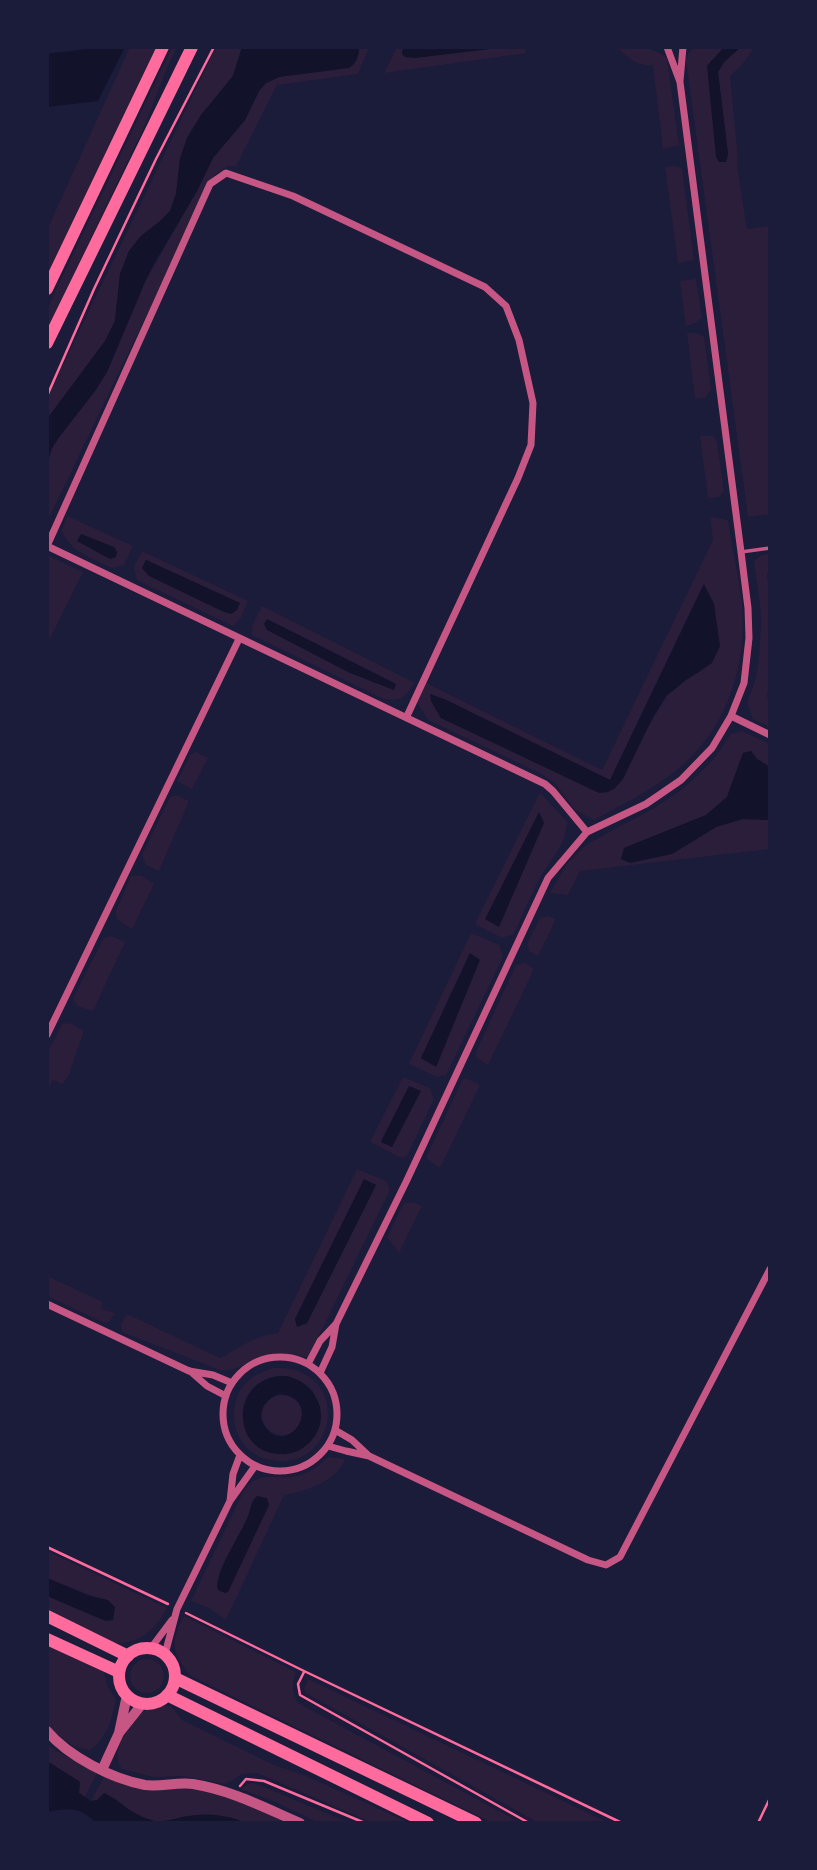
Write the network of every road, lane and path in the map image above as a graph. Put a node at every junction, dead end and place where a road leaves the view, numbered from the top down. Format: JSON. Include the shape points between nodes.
{"nodes":[{"id":1,"x":163,"y":47,"type":"edge"},
{"id":2,"x":192,"y":47,"type":"edge"},
{"id":3,"x":214,"y":47,"type":"edge"},
{"id":4,"x":667,"y":47,"type":"edge"},
{"id":5,"x":683,"y":47,"type":"edge"},
{"id":6,"x":680,"y":82,"type":"junction"},
{"id":7,"x":47,"y":289,"type":"edge"},
{"id":8,"x":47,"y":343,"type":"edge"},
{"id":9,"x":47,"y":396,"type":"edge"},
{"id":10,"x":770,"y":548,"type":"edge"},
{"id":11,"x":741,"y":552,"type":"junction"},
{"id":12,"x":239,"y":639,"type":"junction"},
{"id":13,"x":407,"y":716,"type":"junction"},
{"id":14,"x":732,"y":716,"type":"junction"},
{"id":15,"x":770,"y":735,"type":"edge"},
{"id":16,"x":587,"y":832,"type":"junction"},
{"id":17,"x":47,"y":1035,"type":"edge"},
{"id":18,"x":770,"y":1269,"type":"edge"},
{"id":19,"x":47,"y":1304,"type":"edge"},
{"id":20,"x":336,"y":1324,"type":"junction"},
{"id":21,"x":308,"y":1364,"type":"junction"},
{"id":22,"x":190,"y":1371,"type":"junction"},
{"id":23,"x":320,"y":1373,"type":"junction"},
{"id":24,"x":232,"y":1383,"type":"junction"},
{"id":25,"x":226,"y":1396,"type":"junction"},
{"id":26,"x":335,"y":1430,"type":"junction"},
{"id":27,"x":328,"y":1446,"type":"junction"},
{"id":28,"x":240,"y":1455,"type":"junction"},
{"id":29,"x":369,"y":1456,"type":"junction"},
{"id":30,"x":256,"y":1466,"type":"junction"},
{"id":31,"x":230,"y":1501,"type":"junction"},
{"id":32,"x":47,"y":1547,"type":"edge"},
{"id":33,"x":177,"y":1609,"type":"junction"},
{"id":34,"x":47,"y":1616,"type":"edge"},
{"id":35,"x":173,"y":1620,"type":"junction"},
{"id":36,"x":47,"y":1639,"type":"edge"},
{"id":37,"x":151,"y":1648,"type":"junction"},
{"id":38,"x":165,"y":1654,"type":"junction"},
{"id":39,"x":128,"y":1656,"type":"junction"},
{"id":40,"x":304,"y":1671,"type":"junction"},
{"id":41,"x":119,"y":1672,"type":"junction"},
{"id":42,"x":174,"y":1678,"type":"junction"},
{"id":43,"x":127,"y":1695,"type":"junction"},
{"id":44,"x":167,"y":1695,"type":"junction"},
{"id":45,"x":143,"y":1703,"type":"junction"},
{"id":46,"x":47,"y":1731,"type":"edge"},
{"id":47,"x":119,"y":1733,"type":"junction"},
{"id":48,"x":102,"y":1770,"type":"junction"},
{"id":49,"x":232,"y":1793,"type":"junction"},
{"id":50,"x":770,"y":1798,"type":"edge"},
{"id":51,"x":299,"y":1823,"type":"edge"},
{"id":52,"x":365,"y":1823,"type":"edge"},
{"id":53,"x":428,"y":1823,"type":"edge"},
{"id":54,"x":477,"y":1823,"type":"edge"},
{"id":55,"x":529,"y":1823,"type":"edge"},
{"id":56,"x":622,"y":1823,"type":"edge"},
{"id":57,"x":758,"y":1823,"type":"edge"}],
"edges":[{"from":1,"to":7,"type":"main road"},
{"from":2,"to":8,"type":"main road"},
{"from":3,"to":9,"type":"path","via":[[156,159]]},
{"from":4,"to":6,"type":"street"},
{"from":5,"to":6,"type":"street"},
{"from":6,"to":11,"type":"street"},
{"from":10,"to":11,"type":"lane"},
{"from":11,"to":14,"type":"street","via":[[749,638],[744,683]]},
{"from":12,"to":13,"type":"street"},
{"from":12,"to":13,"type":"street","via":[[47,545],[210,184],[226,173],[293,196],[485,287],[506,306],[519,340],[533,402],[531,445]]},
{"from":12,"to":17,"type":"street"},
{"from":13,"to":16,"type":"street","via":[[545,784]]},
{"from":14,"to":15,"type":"street"},
{"from":14,"to":16,"type":"street","via":[[712,748],[681,780],[646,804]]},
{"from":16,"to":20,"type":"street","via":[[548,878]]},
{"from":18,"to":29,"type":"street","via":[[620,1557],[606,1565]]},
{"from":19,"to":22,"type":"street"},
{"from":20,"to":21,"type":"street"},
{"from":20,"to":23,"type":"street"},
{"from":21,"to":23,"type":"street"},
{"from":21,"to":24,"type":"street","via":[[275,1357],[258,1362]]},
{"from":22,"to":24,"type":"street"},
{"from":22,"to":25,"type":"street"},
{"from":23,"to":26,"type":"street","via":[[335,1400]]},
{"from":24,"to":25,"type":"street"},
{"from":25,"to":28,"type":"street","via":[[225,1428]]},
{"from":26,"to":27,"type":"street"},
{"from":26,"to":29,"type":"street"},
{"from":27,"to":29,"type":"street"},
{"from":27,"to":30,"type":"street","via":[[317,1458],[288,1471]]},
{"from":28,"to":30,"type":"street"},
{"from":28,"to":31,"type":"street"},
{"from":30,"to":31,"type":"street"},
{"from":31,"to":33,"type":"street"},
{"from":32,"to":33,"type":"path"},
{"from":33,"to":35,"type":"street"},
{"from":33,"to":40,"type":"path"},
{"from":34,"to":39,"type":"main road"},
{"from":35,"to":37,"type":"street"},
{"from":35,"to":38,"type":"street"},
{"from":36,"to":41,"type":"main road"},
{"from":37,"to":38,"type":"main road"},
{"from":37,"to":39,"type":"main road"},
{"from":38,"to":42,"type":"main road"},
{"from":39,"to":41,"type":"main road"},
{"from":40,"to":55,"type":"path","via":[[298,1684],[300,1695]]},
{"from":40,"to":56,"type":"path"},
{"from":41,"to":43,"type":"main road"},
{"from":42,"to":44,"type":"main road"},
{"from":42,"to":54,"type":"main road"},
{"from":43,"to":45,"type":"main road"},
{"from":43,"to":47,"type":"street"},
{"from":44,"to":45,"type":"main road"},
{"from":44,"to":53,"type":"main road"},
{"from":45,"to":47,"type":"street"},
{"from":46,"to":48,"type":"street"},
{"from":47,"to":48,"type":"street"},
{"from":48,"to":49,"type":"street","via":[[146,1785],[191,1784]]},
{"from":49,"to":51,"type":"street"},
{"from":49,"to":52,"type":"path","via":[[246,1779],[264,1781]]},
{"from":50,"to":57,"type":"path"}]}
